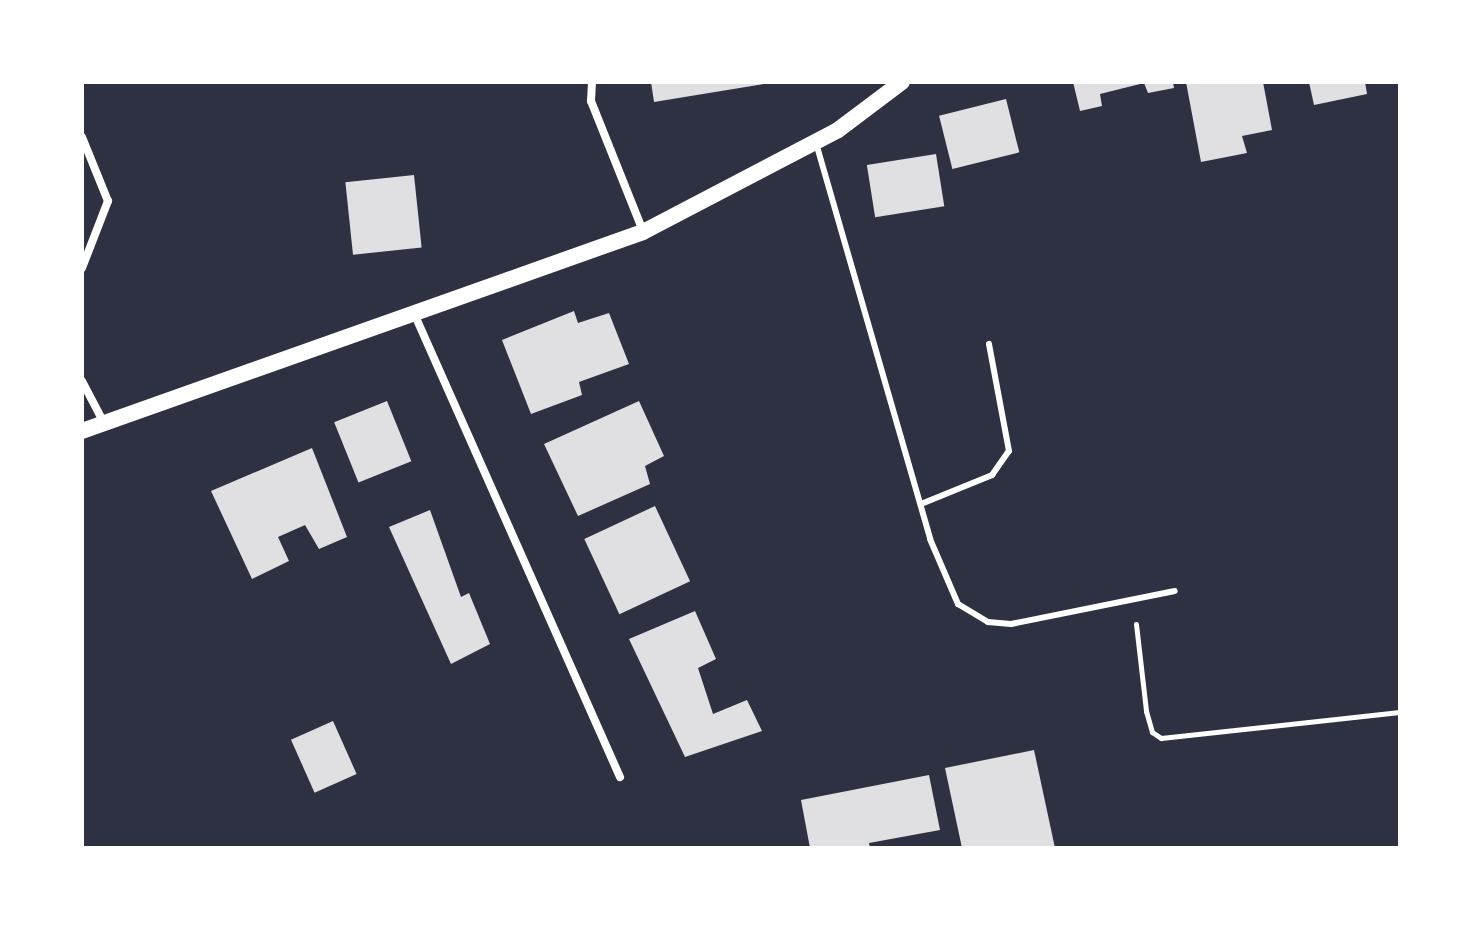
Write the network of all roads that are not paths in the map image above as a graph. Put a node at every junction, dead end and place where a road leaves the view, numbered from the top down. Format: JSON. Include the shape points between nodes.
{"nodes":[{"id":1,"x":592,"y":82,"type":"edge"},
{"id":2,"x":902,"y":82,"type":"edge"},
{"id":3,"x":82,"y":137,"type":"edge"},
{"id":4,"x":815,"y":143,"type":"junction"},
{"id":5,"x":643,"y":232,"type":"junction"},
{"id":6,"x":82,"y":268,"type":"edge"},
{"id":7,"x":413,"y":311,"type":"junction"},
{"id":8,"x":989,"y":344,"type":"dead end"},
{"id":9,"x":82,"y":381,"type":"edge"},
{"id":10,"x":104,"y":423,"type":"junction"},
{"id":11,"x":82,"y":431,"type":"edge"},
{"id":12,"x":921,"y":504,"type":"junction"},
{"id":13,"x":1175,"y":591,"type":"dead end"},
{"id":14,"x":620,"y":777,"type":"dead end"}],
"edges":[{"from":1,"to":5,"type":"street","via":[[591,101]]},
{"from":2,"to":4,"type":"main road"},
{"from":3,"to":6,"type":"street","via":[[108,201]]},
{"from":4,"to":5,"type":"main road"},
{"from":4,"to":12,"type":"lane"},
{"from":5,"to":7,"type":"main road"},
{"from":7,"to":10,"type":"main road"},
{"from":7,"to":14,"type":"street"},
{"from":8,"to":12,"type":"lane","via":[[1009,451],[992,475]]},
{"from":9,"to":10,"type":"street"},
{"from":10,"to":11,"type":"main road"},
{"from":12,"to":13,"type":"lane","via":[[947,588],[958,604],[988,622],[1011,624]]}]}
